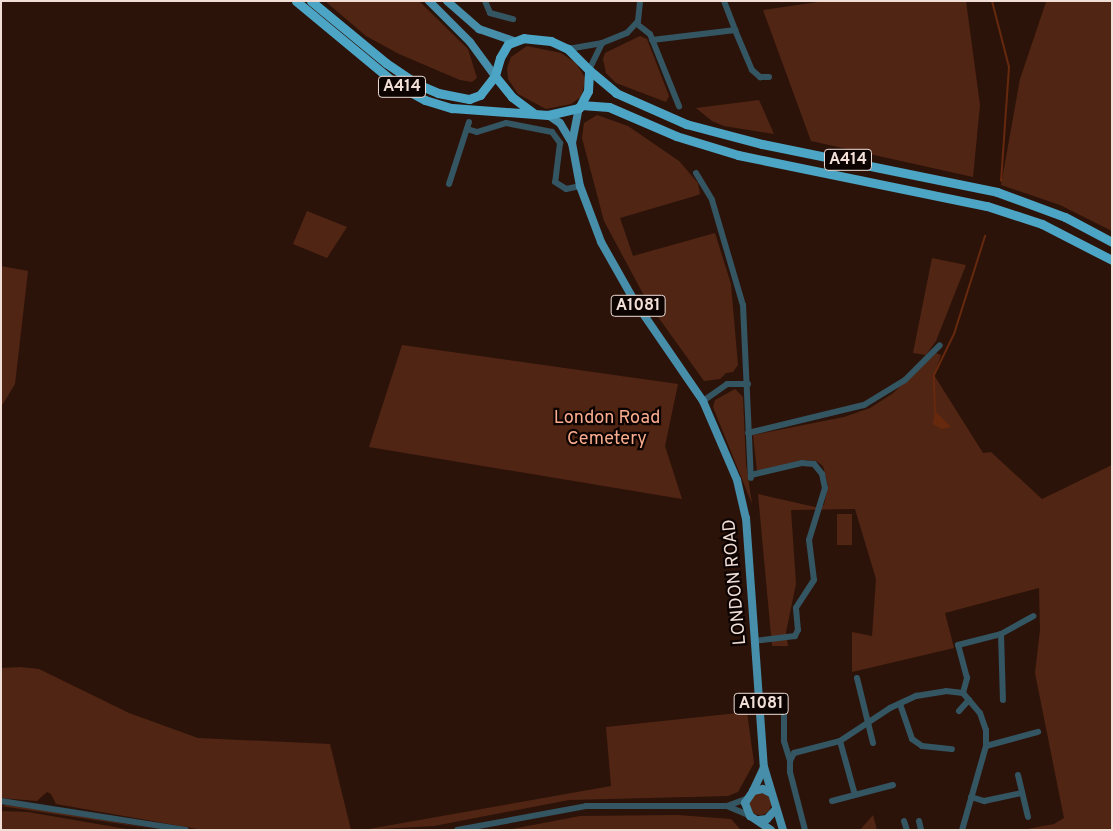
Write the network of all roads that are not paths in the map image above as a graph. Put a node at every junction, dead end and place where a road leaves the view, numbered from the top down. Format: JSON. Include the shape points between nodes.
{"nodes":[{"id":1,"x":296,"y":1,"type":"edge"},
{"id":2,"x":311,"y":1,"type":"edge"},
{"id":3,"x":429,"y":1,"type":"edge"},
{"id":4,"x":447,"y":1,"type":"edge"},
{"id":5,"x":486,"y":1,"type":"edge"},
{"id":6,"x":640,"y":1,"type":"edge"},
{"id":7,"x":724,"y":1,"type":"edge"},
{"id":8,"x":513,"y":19,"type":"dead end"},
{"id":9,"x":637,"y":24,"type":"junction"},
{"id":10,"x":735,"y":30,"type":"junction"},
{"id":11,"x":652,"y":40,"type":"junction"},
{"id":12,"x":512,"y":41,"type":"junction"},
{"id":13,"x":602,"y":43,"type":"junction"},
{"id":14,"x":568,"y":49,"type":"junction"},
{"id":15,"x":589,"y":70,"type":"junction"},
{"id":16,"x":495,"y":76,"type":"junction"},
{"id":17,"x":769,"y":77,"type":"dead end"},
{"id":18,"x":679,"y":106,"type":"dead end"},
{"id":19,"x":580,"y":107,"type":"junction"},
{"id":20,"x":533,"y":114,"type":"junction"},
{"id":21,"x":548,"y":115,"type":"junction"},
{"id":22,"x":572,"y":143,"type":"junction"},
{"id":23,"x":696,"y":173,"type":"dead end"},
{"id":24,"x":449,"y":184,"type":"dead end"},
{"id":25,"x":580,"y":186,"type":"junction"},
{"id":26,"x":1112,"y":242,"type":"edge"},
{"id":27,"x":1112,"y":260,"type":"edge"},
{"id":28,"x":940,"y":345,"type":"dead end"},
{"id":29,"x":748,"y":384,"type":"junction"},
{"id":30,"x":703,"y":401,"type":"junction"},
{"id":31,"x":748,"y":433,"type":"junction"},
{"id":32,"x":1033,"y":616,"type":"dead end"},
{"id":33,"x":1001,"y":634,"type":"junction"},
{"id":34,"x":757,"y":641,"type":"junction"},
{"id":35,"x":857,"y":678,"type":"dead end"},
{"id":36,"x":963,"y":693,"type":"junction"},
{"id":37,"x":784,"y":697,"type":"dead end"},
{"id":38,"x":969,"y":700,"type":"junction"},
{"id":39,"x":1004,"y":700,"type":"dead end"},
{"id":40,"x":900,"y":704,"type":"junction"},
{"id":41,"x":959,"y":711,"type":"dead end"},
{"id":42,"x":867,"y":721,"type":"junction"},
{"id":43,"x":1038,"y":732,"type":"dead end"},
{"id":44,"x":840,"y":742,"type":"junction"},
{"id":45,"x":873,"y":743,"type":"dead end"},
{"id":46,"x":986,"y":746,"type":"junction"},
{"id":47,"x":952,"y":749,"type":"dead end"},
{"id":48,"x":790,"y":761,"type":"junction"},
{"id":49,"x":764,"y":767,"type":"junction"},
{"id":50,"x":1018,"y":775,"type":"dead end"},
{"id":51,"x":893,"y":785,"type":"dead end"},
{"id":52,"x":753,"y":791,"type":"junction"},
{"id":53,"x":771,"y":793,"type":"junction"},
{"id":54,"x":1022,"y":793,"type":"junction"},
{"id":55,"x":855,"y":795,"type":"junction"},
{"id":56,"x":971,"y":797,"type":"junction"},
{"id":57,"x":746,"y":799,"type":"junction"},
{"id":58,"x":1,"y":801,"type":"edge"},
{"id":59,"x":832,"y":801,"type":"dead end"},
{"id":60,"x":727,"y":806,"type":"junction"},
{"id":61,"x":776,"y":809,"type":"junction"},
{"id":62,"x":750,"y":816,"type":"junction"},
{"id":63,"x":1028,"y":817,"type":"dead end"},
{"id":64,"x":759,"y":820,"type":"junction"},
{"id":65,"x":904,"y":821,"type":"dead end"},
{"id":66,"x":919,"y":821,"type":"dead end"},
{"id":67,"x":176,"y":829,"type":"edge"},
{"id":68,"x":186,"y":830,"type":"edge"},
{"id":69,"x":457,"y":830,"type":"edge"},
{"id":70,"x":770,"y":830,"type":"edge"},
{"id":71,"x":783,"y":830,"type":"edge"},
{"id":72,"x":806,"y":830,"type":"edge"},
{"id":73,"x":907,"y":830,"type":"edge"},
{"id":74,"x":921,"y":830,"type":"edge"},
{"id":75,"x":962,"y":830,"type":"edge"}],
"edges":[{"from":1,"to":20,"type":"highway","number":"A414","via":[[396,84],[425,100],[465,110]]},
{"from":2,"to":16,"type":"highway","number":"A414","via":[[393,68],[438,93],[469,99],[480,95]]},
{"from":3,"to":16,"type":"main road","via":[[470,42]]},
{"from":4,"to":12,"type":"main road","via":[[479,29]]},
{"from":5,"to":8,"type":"street","via":[[490,13]]},
{"from":6,"to":9,"type":"street","via":[[641,13]]},
{"from":7,"to":10,"type":"street"},
{"from":9,"to":11,"type":"street","via":[[647,30]]},
{"from":9,"to":13,"type":"street","via":[[627,33]]},
{"from":10,"to":11,"type":"street"},
{"from":10,"to":17,"type":"street","via":[[755,74]]},
{"from":11,"to":18,"type":"street"},
{"from":12,"to":14,"type":"highway","via":[[534,37]]},
{"from":12,"to":16,"type":"highway","via":[[500,58]]},
{"from":13,"to":14,"type":"street"},
{"from":13,"to":15,"type":"street"},
{"from":14,"to":15,"type":"highway"},
{"from":15,"to":19,"type":"highway","via":[[589,86]]},
{"from":15,"to":26,"type":"highway","number":"A414","via":[[616,93],[686,124],[737,138],[997,192],[1047,210]]},
{"from":16,"to":20,"type":"highway","via":[[512,97]]},
{"from":19,"to":21,"type":"highway"},
{"from":19,"to":22,"type":"main road","name":"LONDON ROAD","number":"A1081"},
{"from":19,"to":27,"type":"highway","number":"A414","via":[[609,107],[676,136],[738,155],[987,206],[1042,224]]},
{"from":20,"to":21,"type":"highway"},
{"from":21,"to":22,"type":"main road","name":"LONDON ROAD","number":"A1081","via":[[560,123]]},
{"from":22,"to":25,"type":"main road","name":"LONDON ROAD","number":"A1081"},
{"from":23,"to":29,"type":"street","via":[[712,200],[738,285],[743,306]]},
{"from":24,"to":25,"type":"street","via":[[468,125],[477,132],[506,123],[552,132],[560,143],[555,182],[566,189]]},
{"from":25,"to":30,"type":"main road","name":"LONDON ROAD","number":"A1081","via":[[601,242],[621,281]]},
{"from":28,"to":31,"type":"street","via":[[905,380],[864,405]]},
{"from":29,"to":30,"type":"street","via":[[727,384]]},
{"from":29,"to":31,"type":"street"},
{"from":30,"to":34,"type":"main road","name":"LONDON ROAD","number":"A1081","via":[[722,439],[746,518]]},
{"from":31,"to":34,"type":"street","via":[[751,477],[802,463],[814,464],[820,470],[825,488],[809,540],[814,580],[796,608],[798,630],[795,636]]},
{"from":32,"to":33,"type":"street"},
{"from":33,"to":36,"type":"street","via":[[958,645],[967,678]]},
{"from":33,"to":39,"type":"street"},
{"from":34,"to":49,"type":"main road","name":"LONDON ROAD","number":"A1081"},
{"from":35,"to":42,"type":"street"},
{"from":36,"to":38,"type":"street"},
{"from":36,"to":40,"type":"street","via":[[946,691],[916,696]]},
{"from":37,"to":48,"type":"street","via":[[784,740]]},
{"from":38,"to":41,"type":"street"},
{"from":38,"to":46,"type":"street","via":[[980,713],[986,730]]},
{"from":40,"to":42,"type":"street"},
{"from":40,"to":47,"type":"street","via":[[912,738],[922,746]]},
{"from":42,"to":44,"type":"street","via":[[853,736]]},
{"from":42,"to":45,"type":"street"},
{"from":43,"to":46,"type":"street"},
{"from":44,"to":48,"type":"street","via":[[794,753]]},
{"from":44,"to":55,"type":"street"},
{"from":46,"to":56,"type":"street"},
{"from":48,"to":72,"type":"street"},
{"from":49,"to":52,"type":"main road","name":"LONDON ROAD","number":"A1081"},
{"from":49,"to":53,"type":"main road","name":"LONDON ROAD","number":"A1081"},
{"from":50,"to":54,"type":"street"},
{"from":51,"to":55,"type":"street"},
{"from":52,"to":53,"type":"main road","via":[[763,789]]},
{"from":52,"to":57,"type":"main road","name":"LONDON ROAD","number":"A1081"},
{"from":53,"to":61,"type":"main road","name":"LONDON ROAD","number":"A1081"},
{"from":54,"to":56,"type":"street","via":[[984,801]]},
{"from":54,"to":63,"type":"street"},
{"from":55,"to":59,"type":"street"},
{"from":56,"to":75,"type":"street"},
{"from":57,"to":60,"type":"street"},
{"from":57,"to":62,"type":"main road"},
{"from":58,"to":67,"type":"street"},
{"from":60,"to":62,"type":"street"},
{"from":60,"to":69,"type":"street","via":[[577,807]]},
{"from":61,"to":64,"type":"main road","via":[[767,819]]},
{"from":61,"to":71,"type":"main road","name":"LONDON ROAD","number":"A1081"},
{"from":62,"to":64,"type":"main road"},
{"from":64,"to":70,"type":"main road"},
{"from":65,"to":73,"type":"street"},
{"from":66,"to":74,"type":"street"},
{"from":67,"to":68,"type":"street"}]}
